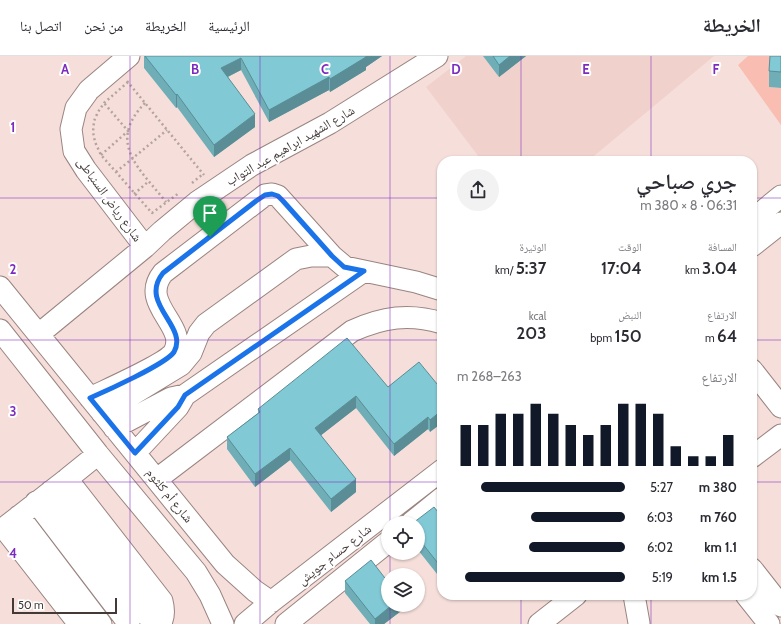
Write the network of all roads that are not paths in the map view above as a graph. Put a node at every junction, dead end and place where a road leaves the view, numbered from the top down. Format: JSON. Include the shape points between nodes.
{"nodes":[{"id":1,"x":437,"y":56,"type":"edge"},
{"id":2,"x":124,"y":68,"type":"edge"},
{"id":3,"x":781,"y":196,"type":"edge"},
{"id":4,"x":757,"y":216,"type":"edge"},
{"id":5,"x":781,"y":223,"type":"edge"},
{"id":6,"x":757,"y":242,"type":"edge"},
{"id":7,"x":145,"y":247,"type":"junction"},
{"id":8,"x":332,"y":256,"type":"junction"},
{"id":9,"x":364,"y":271,"type":"junction"},
{"id":10,"x":0,"y":287,"type":"edge"},
{"id":11,"x":437,"y":288,"type":"edge"},
{"id":12,"x":437,"y":321,"type":"edge"},
{"id":13,"x":0,"y":330,"type":"edge"},
{"id":14,"x":39,"y":334,"type":"junction"},
{"id":15,"x":757,"y":376,"type":"edge"},
{"id":16,"x":185,"y":395,"type":"junction"},
{"id":17,"x":781,"y":407,"type":"edge"},
{"id":18,"x":102,"y":413,"type":"junction"},
{"id":19,"x":781,"y":435,"type":"edge"},
{"id":20,"x":135,"y":453,"type":"junction"},
{"id":21,"x":757,"y":453,"type":"edge"},
{"id":22,"x":98,"y":454,"type":"junction"},
{"id":23,"x":437,"y":474,"type":"edge"},
{"id":24,"x":157,"y":479,"type":"junction"},
{"id":25,"x":420,"y":487,"type":"junction"},
{"id":26,"x":51,"y":491,"type":"junction"},
{"id":27,"x":437,"y":500,"type":"edge"},
{"id":28,"x":437,"y":502,"type":"edge"},
{"id":29,"x":19,"y":516,"type":"junction"},
{"id":30,"x":420,"y":516,"type":"edge"},
{"id":31,"x":381,"y":548,"type":"edge"},
{"id":32,"x":757,"y":575,"type":"edge"},
{"id":33,"x":570,"y":600,"type":"edge"},
{"id":34,"x":635,"y":600,"type":"edge"},
{"id":35,"x":750,"y":600,"type":"edge"},
{"id":36,"x":271,"y":602,"type":"junction"},
{"id":37,"x":781,"y":606,"type":"edge"},
{"id":38,"x":639,"y":622,"type":"dead end"},
{"id":39,"x":288,"y":623,"type":"edge"},
{"id":40,"x":79,"y":624,"type":"edge"},
{"id":41,"x":101,"y":624,"type":"edge"},
{"id":42,"x":129,"y":624,"type":"edge"},
{"id":43,"x":154,"y":624,"type":"edge"},
{"id":44,"x":160,"y":624,"type":"edge"},
{"id":45,"x":223,"y":624,"type":"edge"},
{"id":46,"x":245,"y":624,"type":"edge"},
{"id":47,"x":539,"y":624,"type":"edge"},
{"id":48,"x":770,"y":624,"type":"edge"}],
"edges":[{"from":1,"to":7,"type":"street","name":"شارع الشهيد ابراهيم عبد التواب","via":[[330,123],[252,165],[179,216]]},
{"from":2,"to":7,"type":"street","name":"شارع رياض السنباطى","via":[[89,90],[76,108],[71,129],[74,151]]},
{"from":3,"to":4,"type":"street"},
{"from":5,"to":6,"type":"street"},
{"from":7,"to":14,"type":"street","name":"شارع الشهيد ابراهيم عبد التواب"},
{"from":8,"to":9,"type":"street","via":[[344,267]]},
{"from":8,"to":18,"type":"street","via":[[296,259],[206,324],[199,333],[191,353],[181,365]]},
{"from":8,"to":18,"type":"street","via":[[278,196],[265,195],[159,278],[155,293],[158,304],[176,334],[174,352],[141,373]]},
{"from":9,"to":11,"type":"street"},
{"from":9,"to":16,"type":"street"},
{"from":10,"to":14,"type":"street","name":"شارع أم كلثوم"},
{"from":12,"to":24,"type":"street","via":[[409,317],[390,318],[352,331]]},
{"from":13,"to":22,"type":"street"},
{"from":14,"to":18,"type":"street","name":"شارع أم كلثوم"},
{"from":15,"to":17,"type":"street"},
{"from":16,"to":18,"type":"street"},
{"from":16,"to":20,"type":"street","via":[[178,407]]},
{"from":18,"to":20,"type":"street","name":"شارع أم كلثوم"},
{"from":19,"to":21,"type":"street"},
{"from":20,"to":24,"type":"street","name":"شارع أم كلثوم"},
{"from":22,"to":26,"type":"street"},
{"from":22,"to":45,"type":"street","via":[[196,572]]},
{"from":23,"to":25,"type":"street","name":"شارع حسام جويش"},
{"from":24,"to":36,"type":"street","name":"شارع أم كلثوم","via":[[225,564]]},
{"from":25,"to":27,"type":"street"},
{"from":25,"to":36,"type":"street","name":"شارع حسام جويش"},
{"from":26,"to":29,"type":"street"},
{"from":26,"to":42,"type":"street"},
{"from":26,"to":43,"type":"street"},
{"from":26,"to":44,"type":"street","via":[[162,601],[164,611]]},
{"from":28,"to":30,"type":"street"},
{"from":29,"to":40,"type":"street","via":[[5,529]]},
{"from":29,"to":41,"type":"street"},
{"from":31,"to":39,"type":"street","name":"شارع حسام جويش"},
{"from":32,"to":37,"type":"street"},
{"from":33,"to":47,"type":"street"},
{"from":34,"to":38,"type":"street"},
{"from":35,"to":48,"type":"street"},
{"from":36,"to":46,"type":"street","name":"شارع حسام جويش"}]}
